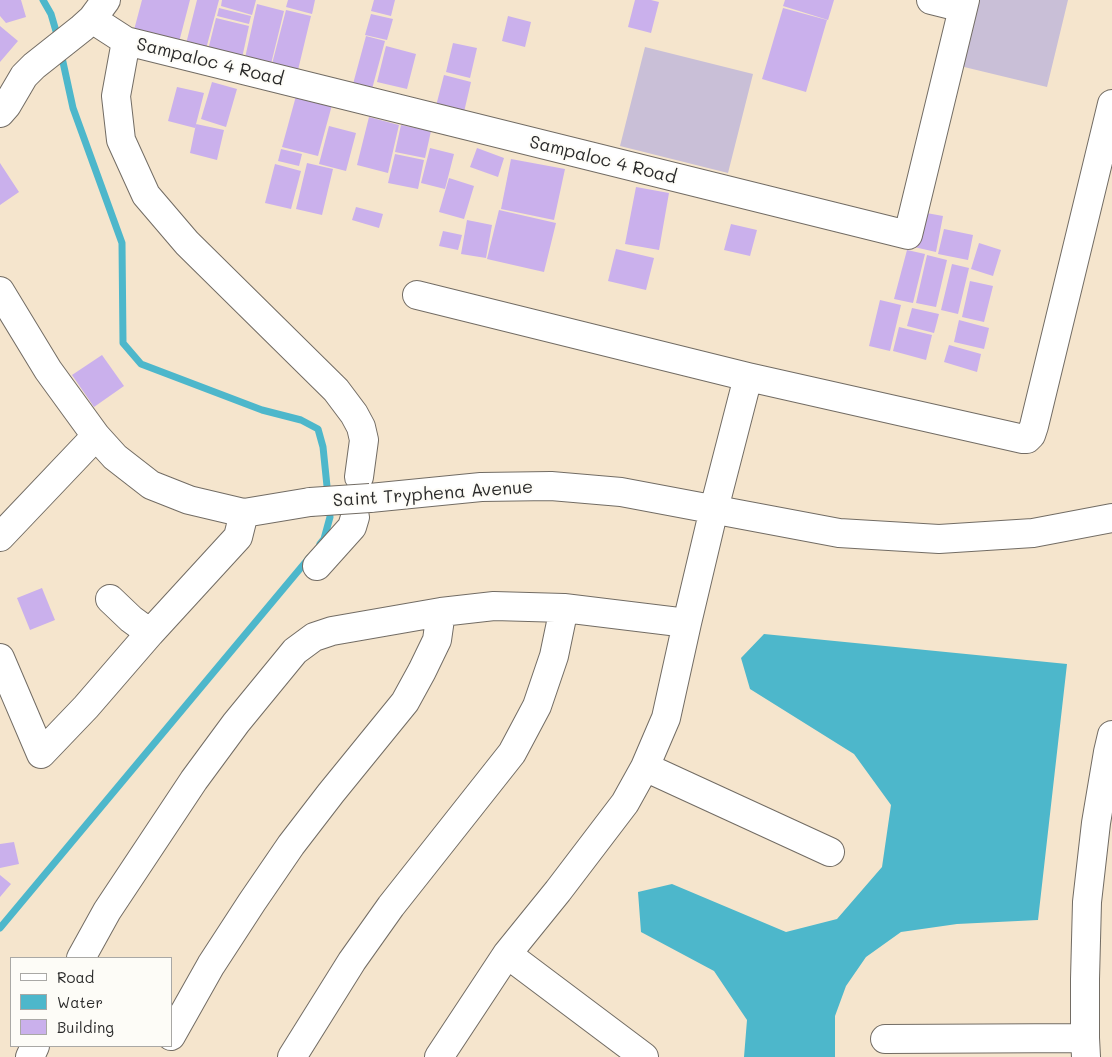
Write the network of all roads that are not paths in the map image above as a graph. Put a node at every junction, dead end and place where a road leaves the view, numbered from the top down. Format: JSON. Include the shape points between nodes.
{"nodes":[{"id":1,"x":932,"y":0,"type":"edge"},
{"id":2,"x":964,"y":4,"type":"edge"},
{"id":3,"x":93,"y":16,"type":"edge"},
{"id":4,"x":126,"y":42,"type":"junction"},
{"id":5,"x":30,"y":70,"type":"junction"},
{"id":6,"x":0,"y":92,"type":"edge"},
{"id":7,"x":1112,"y":104,"type":"edge"},
{"id":8,"x":0,"y":112,"type":"edge"},
{"id":9,"x":0,"y":291,"type":"edge"},
{"id":10,"x":417,"y":295,"type":"dead end"},
{"id":11,"x":748,"y":376,"type":"junction"},
{"id":12,"x":96,"y":436,"type":"junction"},
{"id":13,"x":362,"y":497,"type":"junction"},
{"id":14,"x":714,"y":510,"type":"junction"},
{"id":15,"x":244,"y":513,"type":"junction"},
{"id":16,"x":1112,"y":518,"type":"edge"},
{"id":17,"x":0,"y":537,"type":"edge"},
{"id":18,"x":317,"y":566,"type":"dead end"},
{"id":19,"x":110,"y":599,"type":"dead end"},
{"id":20,"x":564,"y":608,"type":"junction"},
{"id":21,"x":441,"y":612,"type":"junction"},
{"id":22,"x":687,"y":623,"type":"junction"},
{"id":23,"x":150,"y":633,"type":"junction"},
{"id":24,"x":0,"y":658,"type":"edge"},
{"id":25,"x":1111,"y":746,"type":"edge"},
{"id":26,"x":645,"y":767,"type":"junction"},
{"id":27,"x":830,"y":852,"type":"dead end"},
{"id":28,"x":507,"y":954,"type":"junction"},
{"id":29,"x":81,"y":957,"type":"edge"},
{"id":30,"x":172,"y":1034,"type":"edge"},
{"id":31,"x":885,"y":1039,"type":"dead end"},
{"id":32,"x":1086,"y":1047,"type":"edge"},
{"id":33,"x":292,"y":1057,"type":"edge"},
{"id":34,"x":439,"y":1057,"type":"edge"},
{"id":35,"x":644,"y":1057,"type":"edge"}],
"edges":[{"from":1,"to":2,"type":"street"},
{"from":2,"to":4,"type":"street","name":"Sampaloc 4 Road","via":[[908,235]]},
{"from":3,"to":4,"type":"street","name":"Sampaloc 4 Road"},
{"from":3,"to":5,"type":"street"},
{"from":4,"to":13,"type":"street","via":[[116,96],[121,140],[146,195],[187,243],[336,390],[354,414],[364,440]]},
{"from":5,"to":6,"type":"street"},
{"from":5,"to":8,"type":"street"},
{"from":7,"to":11,"type":"street","via":[[1031,435],[1026,439]]},
{"from":9,"to":12,"type":"street","name":"Saint Tryphena Avenue","via":[[48,370]]},
{"from":10,"to":11,"type":"street"},
{"from":11,"to":14,"type":"street"},
{"from":12,"to":15,"type":"street","name":"Saint Tryphena Avenue","via":[[115,457],[151,485],[189,500]]},
{"from":12,"to":17,"type":"street"},
{"from":13,"to":14,"type":"street","name":"Saint Tryphena Avenue","via":[[481,487],[551,486],[621,492]]},
{"from":13,"to":15,"type":"street","name":"Saint Tryphena Avenue","bridge":true},
{"from":13,"to":18,"type":"street","via":[[352,527]]},
{"from":14,"to":16,"type":"street","name":"Saint Tryphena Avenue","via":[[839,533],[939,539],[1033,533]]},
{"from":14,"to":22,"type":"street"},
{"from":15,"to":23,"type":"street","via":[[238,537]]},
{"from":19,"to":23,"type":"street"},
{"from":20,"to":21,"type":"street","via":[[494,606]]},
{"from":20,"to":22,"type":"street"},
{"from":20,"to":33,"type":"street","via":[[554,656],[537,706],[512,753],[385,914]]},
{"from":21,"to":29,"type":"street","via":[[332,631],[314,637],[295,651],[194,780],[107,911]]},
{"from":21,"to":30,"type":"street","via":[[437,640],[405,702],[285,854],[211,965]]},
{"from":22,"to":26,"type":"street","via":[[666,718]]},
{"from":23,"to":24,"type":"street","via":[[86,708],[41,754]]},
{"from":25,"to":32,"type":"street","via":[[1096,823],[1087,902]]},
{"from":26,"to":27,"type":"street"},
{"from":26,"to":28,"type":"street","via":[[625,803]]},
{"from":28,"to":34,"type":"street"},
{"from":28,"to":35,"type":"street"},
{"from":31,"to":32,"type":"street"}]}
